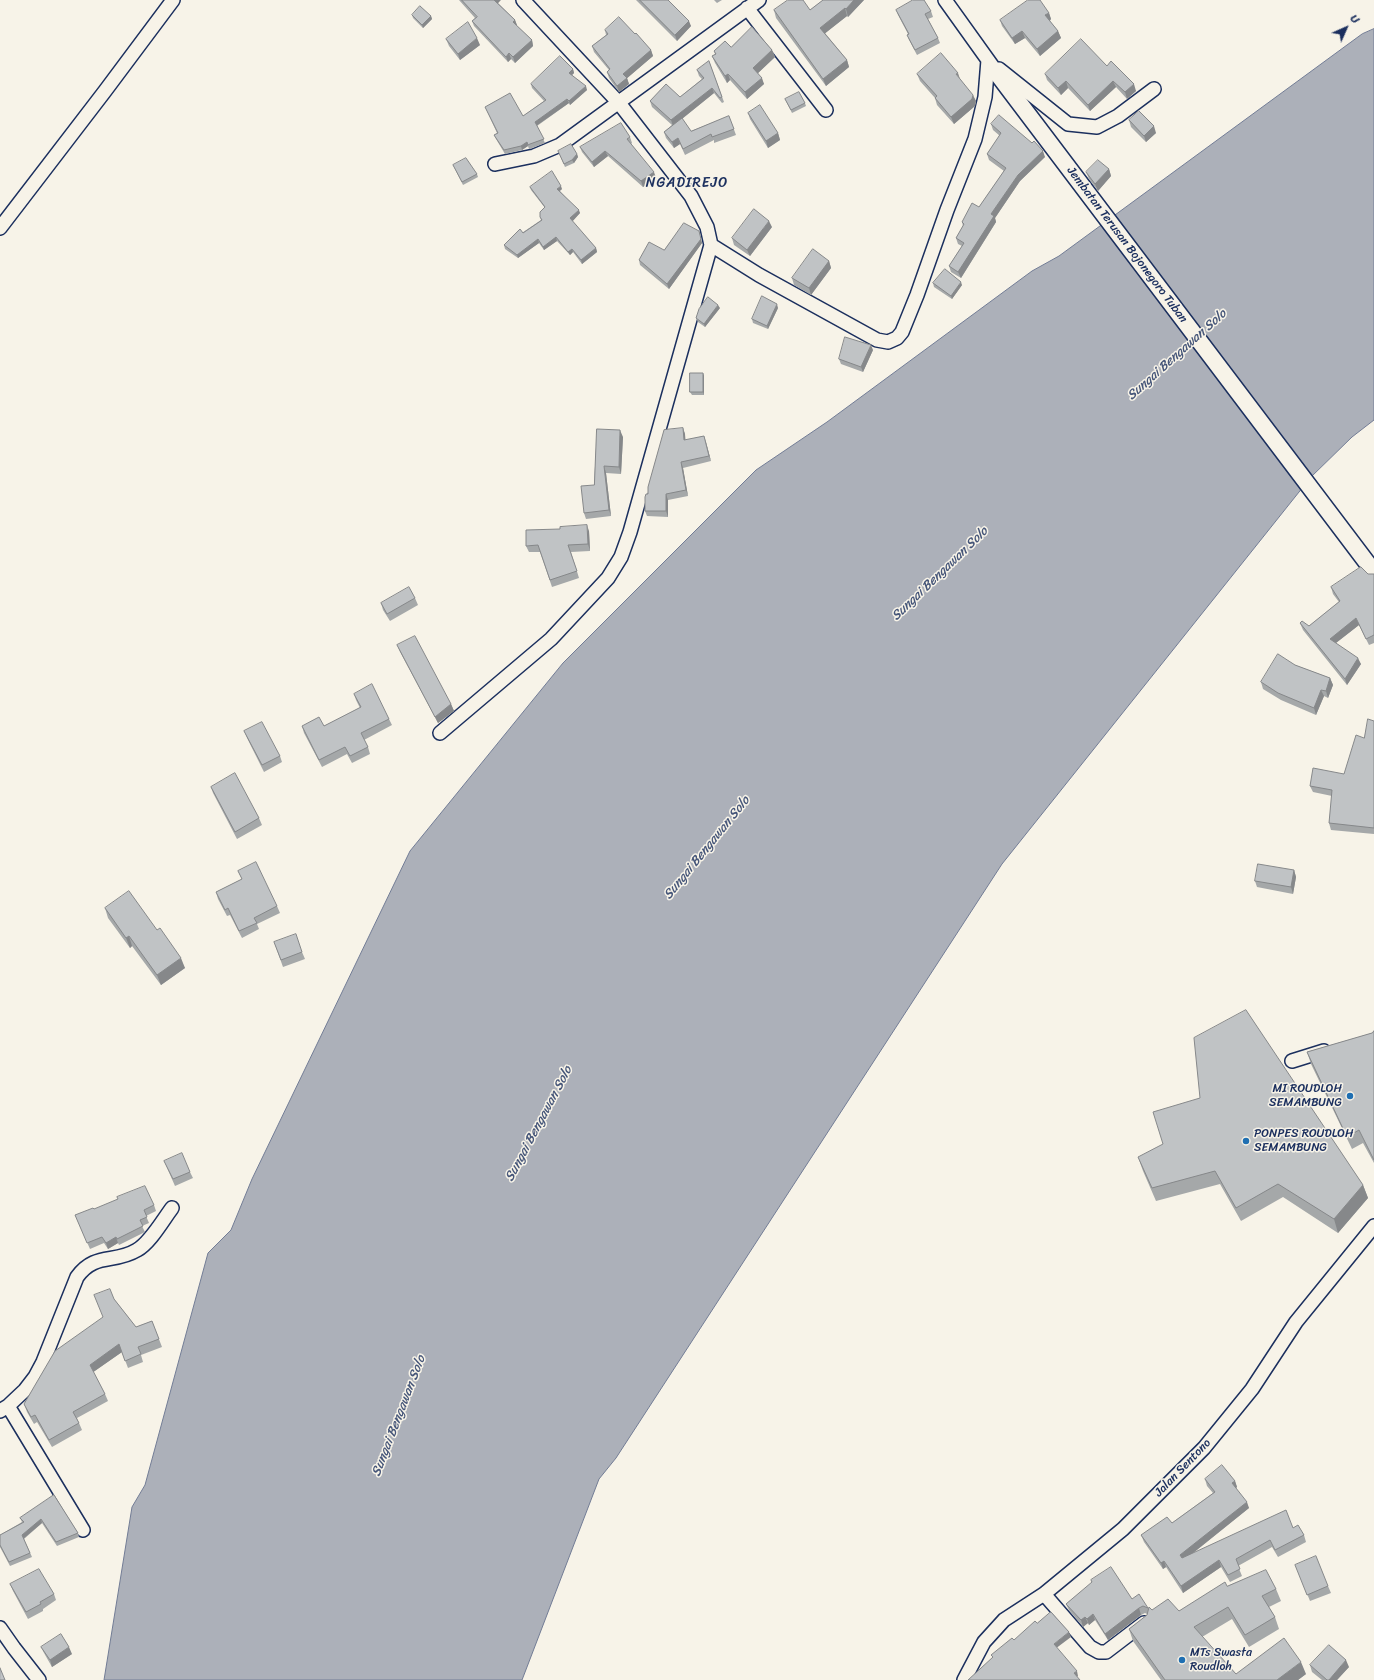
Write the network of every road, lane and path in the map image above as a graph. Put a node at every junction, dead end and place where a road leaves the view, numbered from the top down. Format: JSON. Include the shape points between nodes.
{"nodes":[{"id":1,"x":173,"y":0,"type":"edge"},
{"id":2,"x":523,"y":0,"type":"edge"},
{"id":3,"x":759,"y":0,"type":"edge"},
{"id":4,"x":946,"y":0,"type":"edge"},
{"id":5,"x":747,"y":8,"type":"junction"},
{"id":6,"x":992,"y":66,"type":"junction"},
{"id":7,"x":1154,"y":89,"type":"dead end"},
{"id":8,"x":619,"y":103,"type":"junction"},
{"id":9,"x":826,"y":110,"type":"dead end"},
{"id":10,"x":495,"y":164,"type":"dead end"},
{"id":11,"x":0,"y":228,"type":"edge"},
{"id":12,"x":711,"y":245,"type":"junction"},
{"id":13,"x":1374,"y":572,"type":"edge"},
{"id":14,"x":440,"y":733,"type":"dead end"},
{"id":15,"x":1336,"y":1048,"type":"edge"},
{"id":16,"x":1292,"y":1061,"type":"dead end"},
{"id":17,"x":172,"y":1208,"type":"dead end"},
{"id":18,"x":1374,"y":1226,"type":"edge"},
{"id":19,"x":4,"y":1409,"type":"edge"},
{"id":20,"x":83,"y":1530,"type":"dead end"},
{"id":21,"x":1044,"y":1594,"type":"junction"},
{"id":22,"x":1146,"y":1621,"type":"edge"},
{"id":23,"x":0,"y":1628,"type":"edge"},
{"id":24,"x":39,"y":1680,"type":"edge"},
{"id":25,"x":964,"y":1680,"type":"edge"}],
"edges":[{"from":1,"to":11,"type":"street"},
{"from":2,"to":8,"type":"street"},
{"from":3,"to":5,"type":"street"},
{"from":4,"to":6,"type":"street"},
{"from":5,"to":8,"type":"street"},
{"from":5,"to":9,"type":"street"},
{"from":6,"to":7,"type":"street","via":[[1068,124],[1097,127],[1118,116]]},
{"from":6,"to":12,"type":"street","via":[[975,139],[917,295],[902,332],[897,338],[888,342],[878,340],[759,275]]},
{"from":6,"to":13,"type":"street","name":"Jembatan Terusan Bojonegoro Tuban"},
{"from":8,"to":10,"type":"street","via":[[560,145],[534,156]]},
{"from":8,"to":12,"type":"street","via":[[690,196],[707,227]]},
{"from":12,"to":14,"type":"street","via":[[621,557],[608,578],[550,639]]},
{"from":15,"to":16,"type":"street"},
{"from":17,"to":19,"type":"street","via":[[138,1250],[128,1255],[94,1261],[83,1268],[35,1377]]},
{"from":18,"to":21,"type":"street","name":"Jalan Sentono","via":[[1296,1322],[1252,1389],[1204,1448],[1123,1529]]},
{"from":19,"to":20,"type":"street"},
{"from":21,"to":22,"type":"street","via":[[1090,1647],[1099,1652],[1106,1652]]},
{"from":21,"to":25,"type":"street","name":"Jalan Sentono","via":[[1004,1620],[984,1642]]},
{"from":23,"to":24,"type":"street"}]}
